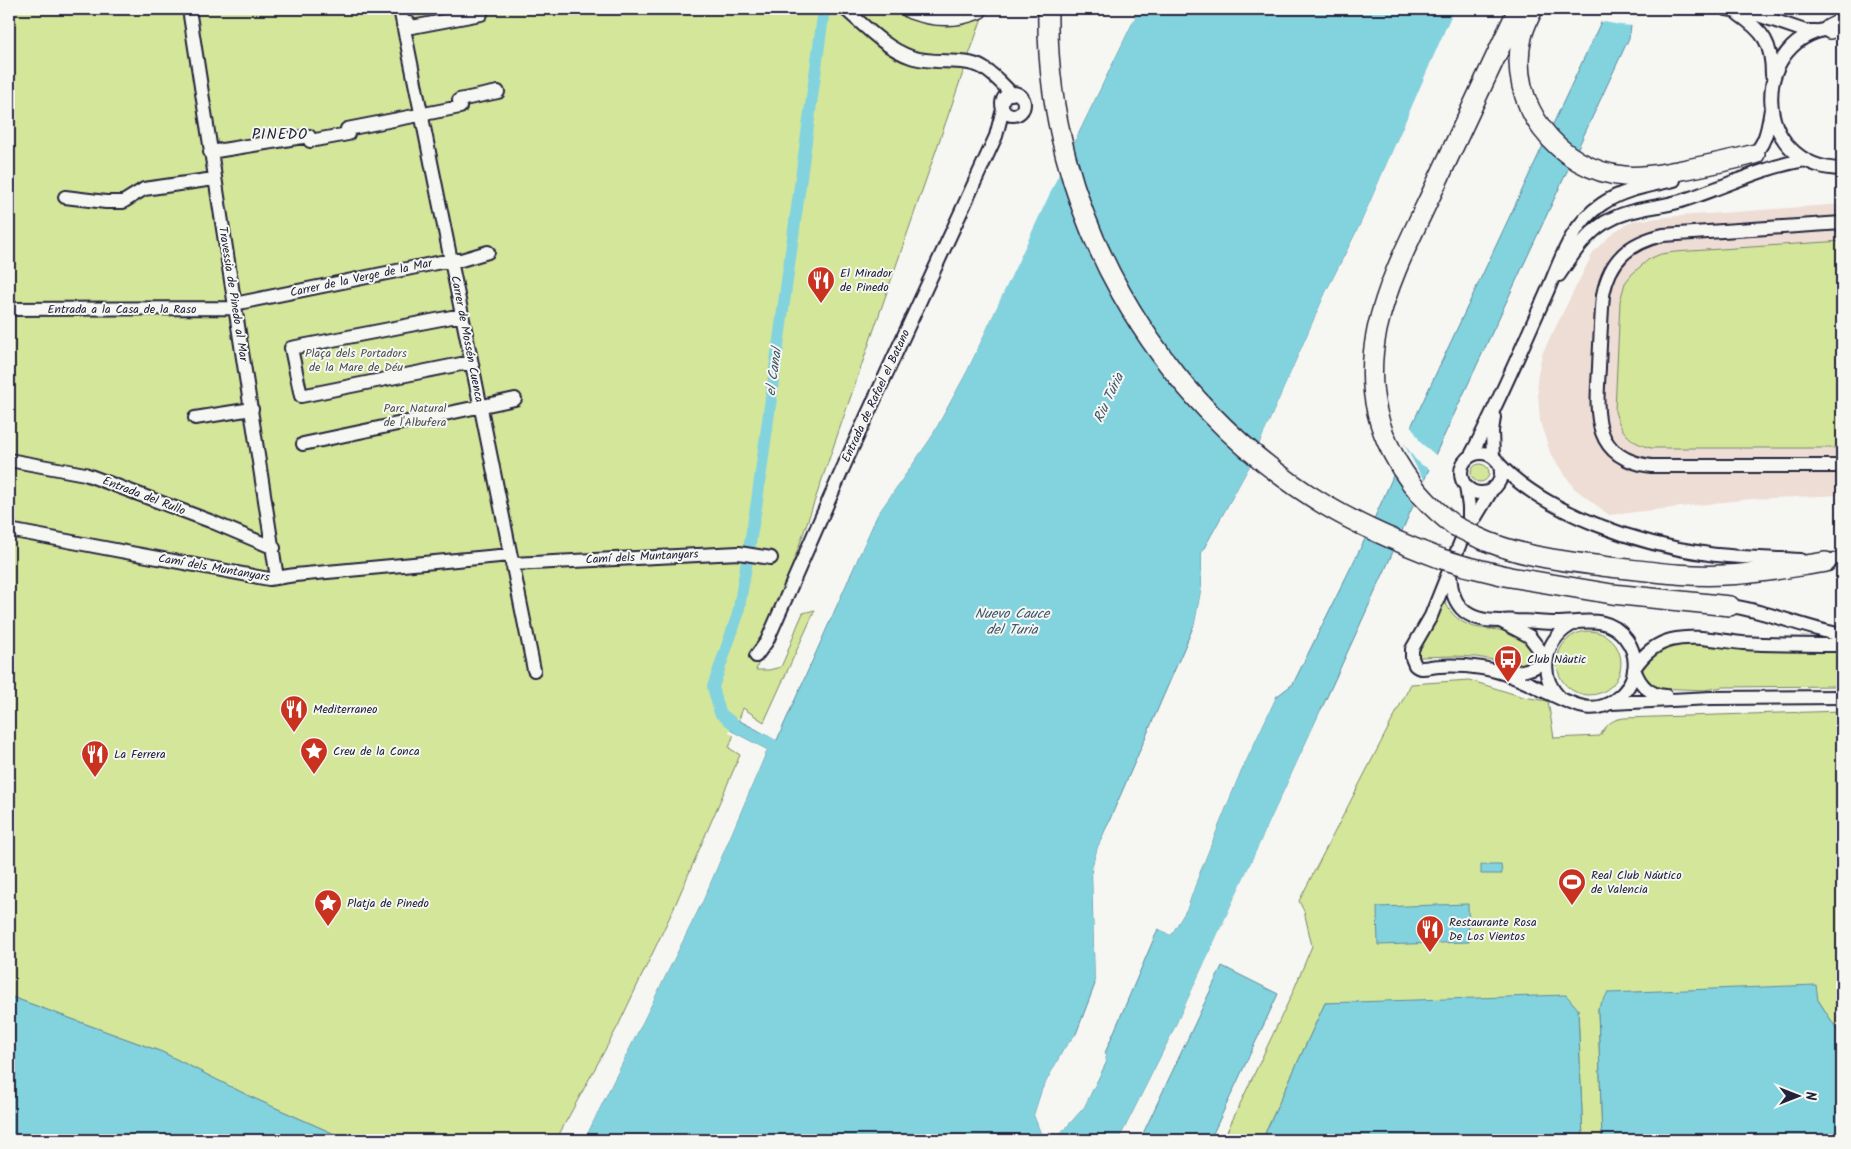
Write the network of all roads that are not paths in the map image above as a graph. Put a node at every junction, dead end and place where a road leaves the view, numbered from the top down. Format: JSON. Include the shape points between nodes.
{"nodes":[{"id":1,"x":189,"y":9,"type":"edge"},
{"id":2,"x":400,"y":9,"type":"edge"},
{"id":3,"x":480,"y":9,"type":"edge"},
{"id":4,"x":845,"y":9,"type":"edge"},
{"id":5,"x":911,"y":9,"type":"edge"},
{"id":6,"x":978,"y":9,"type":"edge"},
{"id":7,"x":1048,"y":9,"type":"edge"},
{"id":8,"x":1518,"y":9,"type":"edge"},
{"id":9,"x":1533,"y":9,"type":"edge"},
{"id":10,"x":1729,"y":9,"type":"edge"},
{"id":11,"x":403,"y":24,"type":"junction"},
{"id":12,"x":1833,"y":28,"type":"edge"},
{"id":13,"x":1772,"y":80,"type":"junction"},
{"id":14,"x":498,"y":92,"type":"dead end"},
{"id":15,"x":1771,"y":109,"type":"junction"},
{"id":16,"x":422,"y":115,"type":"junction"},
{"id":17,"x":210,"y":152,"type":"junction"},
{"id":18,"x":1755,"y":154,"type":"junction"},
{"id":19,"x":1805,"y":160,"type":"junction"},
{"id":20,"x":1842,"y":169,"type":"edge"},
{"id":21,"x":214,"y":179,"type":"junction"},
{"id":22,"x":65,"y":197,"type":"dead end"},
{"id":23,"x":1842,"y":223,"type":"edge"},
{"id":24,"x":488,"y":252,"type":"dead end"},
{"id":25,"x":451,"y":260,"type":"junction"},
{"id":26,"x":1549,"y":289,"type":"junction"},
{"id":27,"x":234,"y":306,"type":"junction"},
{"id":28,"x":9,"y":309,"type":"edge"},
{"id":29,"x":462,"y":315,"type":"junction"},
{"id":30,"x":472,"y":362,"type":"junction"},
{"id":31,"x":515,"y":399,"type":"dead end"},
{"id":32,"x":1496,"y":404,"type":"junction"},
{"id":33,"x":480,"y":406,"type":"junction"},
{"id":34,"x":252,"y":409,"type":"junction"},
{"id":35,"x":195,"y":418,"type":"dead end"},
{"id":36,"x":303,"y":444,"type":"dead end"},
{"id":37,"x":1471,"y":455,"type":"junction"},
{"id":38,"x":9,"y":460,"type":"edge"},
{"id":39,"x":1495,"y":460,"type":"junction"},
{"id":40,"x":1842,"y":466,"type":"edge"},
{"id":41,"x":1466,"y":486,"type":"junction"},
{"id":42,"x":1493,"y":488,"type":"junction"},
{"id":43,"x":9,"y":530,"type":"edge"},
{"id":44,"x":1467,"y":530,"type":"junction"},
{"id":45,"x":274,"y":548,"type":"junction"},
{"id":46,"x":766,"y":557,"type":"dead end"},
{"id":47,"x":511,"y":560,"type":"junction"},
{"id":48,"x":1834,"y":560,"type":"edge"},
{"id":49,"x":1452,"y":565,"type":"junction"},
{"id":50,"x":278,"y":578,"type":"junction"},
{"id":51,"x":1730,"y":606,"type":"joint"},
{"id":52,"x":1500,"y":622,"type":"junction"},
{"id":53,"x":1577,"y":622,"type":"junction"},
{"id":54,"x":1842,"y":635,"type":"edge"},
{"id":55,"x":1842,"y":645,"type":"edge"},
{"id":56,"x":756,"y":656,"type":"dead end"},
{"id":57,"x":1546,"y":659,"type":"junction"},
{"id":58,"x":1635,"y":668,"type":"junction"},
{"id":59,"x":534,"y":670,"type":"dead end"},
{"id":60,"x":1494,"y":671,"type":"junction"},
{"id":61,"x":1842,"y":697,"type":"edge"},
{"id":62,"x":1711,"y":698,"type":"junction"},
{"id":63,"x":1563,"y":700,"type":"junction"},
{"id":64,"x":1612,"y":703,"type":"junction"}],
"edges":[{"from":1,"to":17,"type":"street","name":"Travessia de Pinedo al Mar"},
{"from":2,"to":11,"type":"street","name":"Carrer de Mossén Cuenca"},
{"from":3,"to":11,"type":"street","via":[[480,14],[471,16],[412,27],[409,23]]},
{"from":4,"to":56,"type":"street","name":"Entrada de Rafael el Batano","via":[[885,44],[910,57],[932,62],[965,62],[982,67],[993,76],[1008,105],[767,641]]},
{"from":5,"to":6,"type":"highway","via":[[947,16]]},
{"from":7,"to":49,"type":"highway","via":[[1055,106],[1080,204],[1126,301],[1164,359],[1218,422],[1298,488],[1352,520]]},
{"from":8,"to":44,"type":"highway","via":[[1403,255],[1381,310],[1372,356],[1374,398],[1386,440],[1400,467],[1424,500],[1439,514]]},
{"from":9,"to":18,"type":"highway","via":[[1522,39],[1522,89],[1535,118],[1549,138],[1585,165],[1615,175],[1641,177]]},
{"from":10,"to":12,"type":"street","via":[[1805,31]]},
{"from":10,"to":13,"type":"street","via":[[1750,22],[1764,36],[1771,52]]},
{"from":11,"to":16,"type":"street","name":"Carrer de Mossén Cuenca"},
{"from":12,"to":13,"type":"street","via":[[1806,37],[1790,50]]},
{"from":13,"to":15,"type":"street"},
{"from":14,"to":16,"type":"street","via":[[459,100],[460,107]]},
{"from":15,"to":18,"type":"street","via":[[1767,134]]},
{"from":15,"to":19,"type":"street","via":[[1779,133]]},
{"from":16,"to":17,"type":"street","via":[[347,129],[348,134],[310,141],[309,136]]},
{"from":16,"to":25,"type":"street","name":"Carrer de Mossén Cuenca"},
{"from":17,"to":21,"type":"street","name":"Travessia de Pinedo al Mar"},
{"from":18,"to":26,"type":"street","via":[[1732,168],[1624,192],[1601,204],[1576,230],[1560,258]]},
{"from":19,"to":20,"type":"street","via":[[1818,166]]},
{"from":19,"to":26,"type":"street","via":[[1783,164],[1680,201],[1622,214],[1585,239]]},
{"from":21,"to":22,"type":"street","via":[[144,189],[123,202]]},
{"from":21,"to":27,"type":"street","name":"Travessia de Pinedo al Mar"},
{"from":23,"to":40,"type":"street","via":[[1663,235],[1629,248],[1612,267],[1602,294],[1596,407],[1608,443],[1627,460],[1639,464]]},
{"from":24,"to":25,"type":"street","name":"Carrer de la Verge de la Mar"},
{"from":25,"to":27,"type":"street","name":"Carrer de la Verge de la Mar"},
{"from":25,"to":29,"type":"street","name":"Carrer de Mossén Cuenca"},
{"from":26,"to":32,"type":"street"},
{"from":27,"to":28,"type":"street","name":"Entrada a la Casa de la Raso"},
{"from":27,"to":34,"type":"street","name":"Travessia de Pinedo al Mar"},
{"from":29,"to":30,"type":"street","name":"Carrer de Mossén Cuenca"},
{"from":29,"to":30,"type":"street","via":[[291,348],[300,396]]},
{"from":30,"to":33,"type":"street","name":"Carrer de Mossén Cuenca"},
{"from":31,"to":33,"type":"street"},
{"from":32,"to":37,"type":"street"},
{"from":32,"to":39,"type":"street","via":[[1492,431]]},
{"from":33,"to":36,"type":"street"},
{"from":33,"to":47,"type":"street","name":"Carrer de Mossén Cuenca"},
{"from":34,"to":35,"type":"street"},
{"from":34,"to":45,"type":"street","name":"Travessia de Pinedo al Mar"},
{"from":37,"to":39,"type":"street","via":[[1482,453]]},
{"from":37,"to":41,"type":"street","via":[[1461,472]]},
{"from":38,"to":45,"type":"street","name":"Entrada del Rullo","via":[[85,474]]},
{"from":39,"to":42,"type":"street","via":[[1500,468],[1499,479]]},
{"from":39,"to":48,"type":"street","via":[[1518,482],[1550,502],[1634,537],[1710,554]]},
{"from":41,"to":42,"type":"street","via":[[1482,493]]},
{"from":41,"to":44,"type":"street","via":[[1469,507]]},
{"from":42,"to":44,"type":"street"},
{"from":43,"to":50,"type":"street","name":"Camí dels Muntanyars","via":[[261,578]]},
{"from":44,"to":48,"type":"highway","via":[[1495,545],[1530,555],[1701,576],[1746,574]]},
{"from":44,"to":49,"type":"street"},
{"from":45,"to":50,"type":"street","name":"Travessia de Pinedo al Mar"},
{"from":46,"to":47,"type":"street","name":"Camí dels Muntanyars","via":[[739,553]]},
{"from":47,"to":50,"type":"street","name":"Camí dels Muntanyars"},
{"from":47,"to":59,"type":"street","name":"Carrer de Mossén Cuenca"},
{"from":49,"to":51,"type":"highway","via":[[1612,594]]},
{"from":49,"to":52,"type":"street","via":[[1452,594],[1460,608],[1479,618]]},
{"from":49,"to":60,"type":"street","via":[[1431,616],[1412,650],[1413,662],[1420,668],[1458,666]]},
{"from":51,"to":54,"type":"street"},
{"from":52,"to":53,"type":"street"},
{"from":52,"to":57,"type":"street","via":[[1529,636]]},
{"from":53,"to":57,"type":"street","via":[[1553,640]]},
{"from":53,"to":58,"type":"street","via":[[1599,621],[1619,631],[1632,649]]},
{"from":55,"to":58,"type":"street","via":[[1778,645],[1680,638],[1655,647]]},
{"from":57,"to":60,"type":"street","via":[[1536,667],[1520,672]]},
{"from":57,"to":63,"type":"street","via":[[1546,674]]},
{"from":58,"to":62,"type":"street","via":[[1646,689],[1656,695]]},
{"from":58,"to":64,"type":"street","via":[[1628,688]]},
{"from":60,"to":63,"type":"street"},
{"from":61,"to":62,"type":"street"},
{"from":62,"to":64,"type":"street"},
{"from":63,"to":64,"type":"street","via":[[1588,708]]}]}
